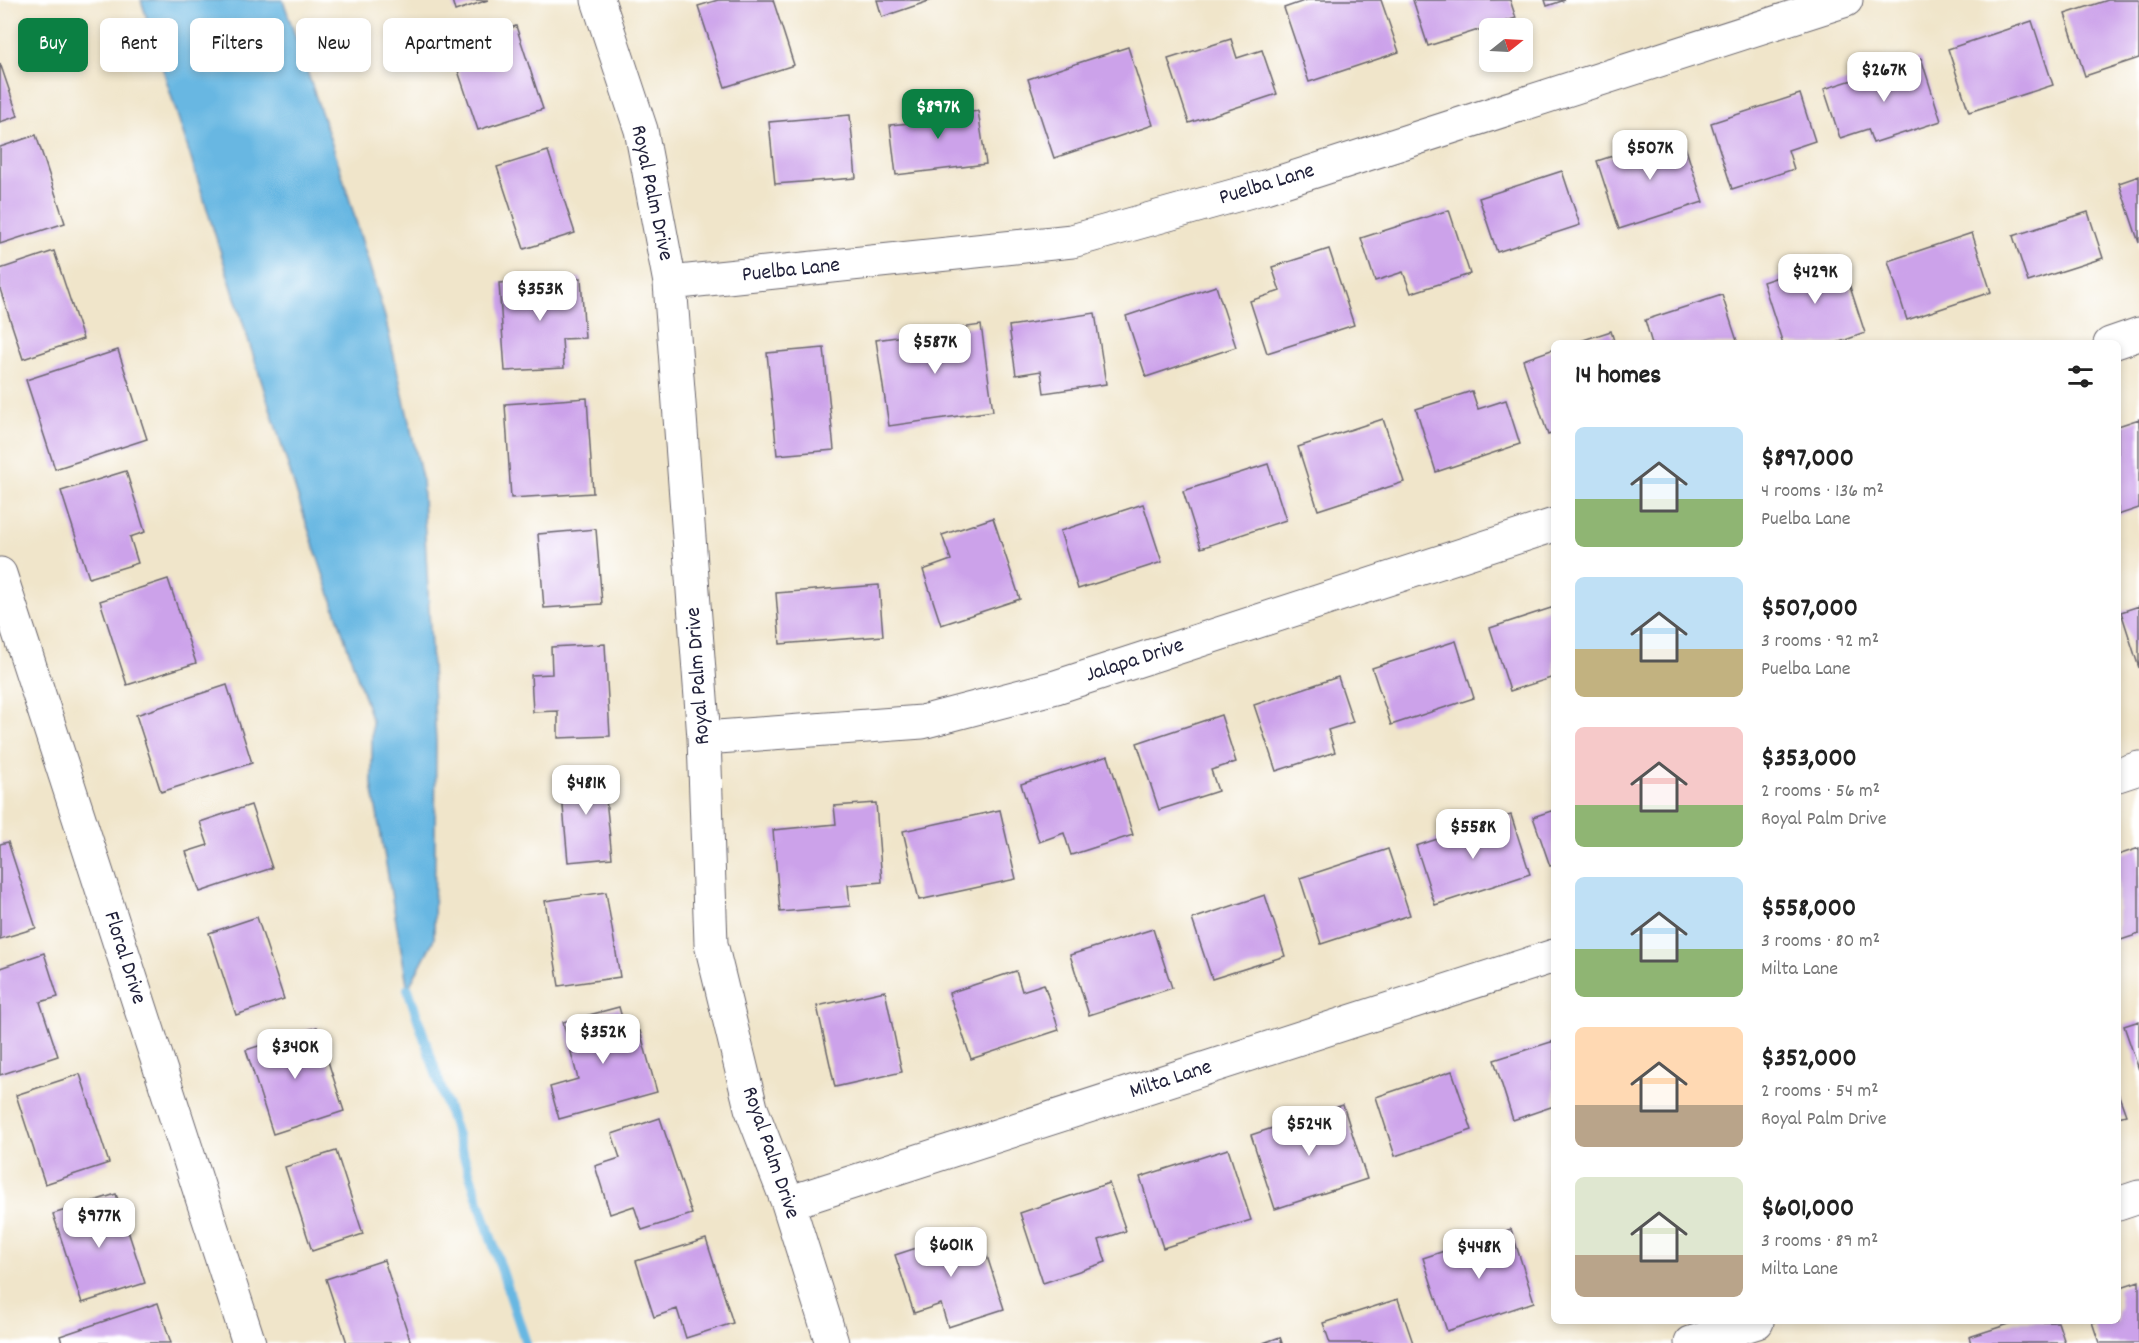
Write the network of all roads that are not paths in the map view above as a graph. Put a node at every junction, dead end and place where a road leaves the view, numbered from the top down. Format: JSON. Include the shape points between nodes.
{"nodes":[{"id":1,"x":598,"y":0,"type":"edge"},
{"id":2,"x":1846,"y":0,"type":"edge"},
{"id":3,"x":670,"y":284,"type":"junction"},
{"id":4,"x":2139,"y":334,"type":"edge"},
{"id":5,"x":2121,"y":340,"type":"edge"},
{"id":6,"x":1551,"y":526,"type":"edge"},
{"id":7,"x":0,"y":574,"type":"edge"},
{"id":8,"x":704,"y":738,"type":"junction"},
{"id":9,"x":2139,"y":768,"type":"edge"},
{"id":10,"x":2121,"y":774,"type":"edge"},
{"id":11,"x":1551,"y":957,"type":"edge"},
{"id":12,"x":2139,"y":1197,"type":"edge"},
{"id":13,"x":788,"y":1203,"type":"junction"},
{"id":14,"x":2121,"y":1203,"type":"edge"},
{"id":15,"x":1750,"y":1324,"type":"edge"},
{"id":16,"x":249,"y":1343,"type":"edge"},
{"id":17,"x":832,"y":1343,"type":"edge"},
{"id":18,"x":1690,"y":1343,"type":"edge"}],
"edges":[{"from":1,"to":3,"type":"street","name":"Royal Palm Drive","via":[[641,130]]},
{"from":2,"to":3,"type":"street","name":"Puelba Lane","via":[[1265,187],[1072,241]]},
{"from":3,"to":8,"type":"street","name":"Royal Palm Drive"},
{"from":4,"to":5,"type":"street"},
{"from":6,"to":8,"type":"street","name":"Jalapa Drive","via":[[1056,687],[922,722]]},
{"from":7,"to":16,"type":"street","name":"Floral Drive"},
{"from":8,"to":13,"type":"street","name":"Royal Palm Drive","via":[[711,944],[751,1108]]},
{"from":9,"to":10,"type":"street"},
{"from":11,"to":13,"type":"street","name":"Milta Lane"},
{"from":12,"to":14,"type":"street"},
{"from":13,"to":17,"type":"street","name":"Royal Palm Drive"},
{"from":15,"to":18,"type":"street"}]}
